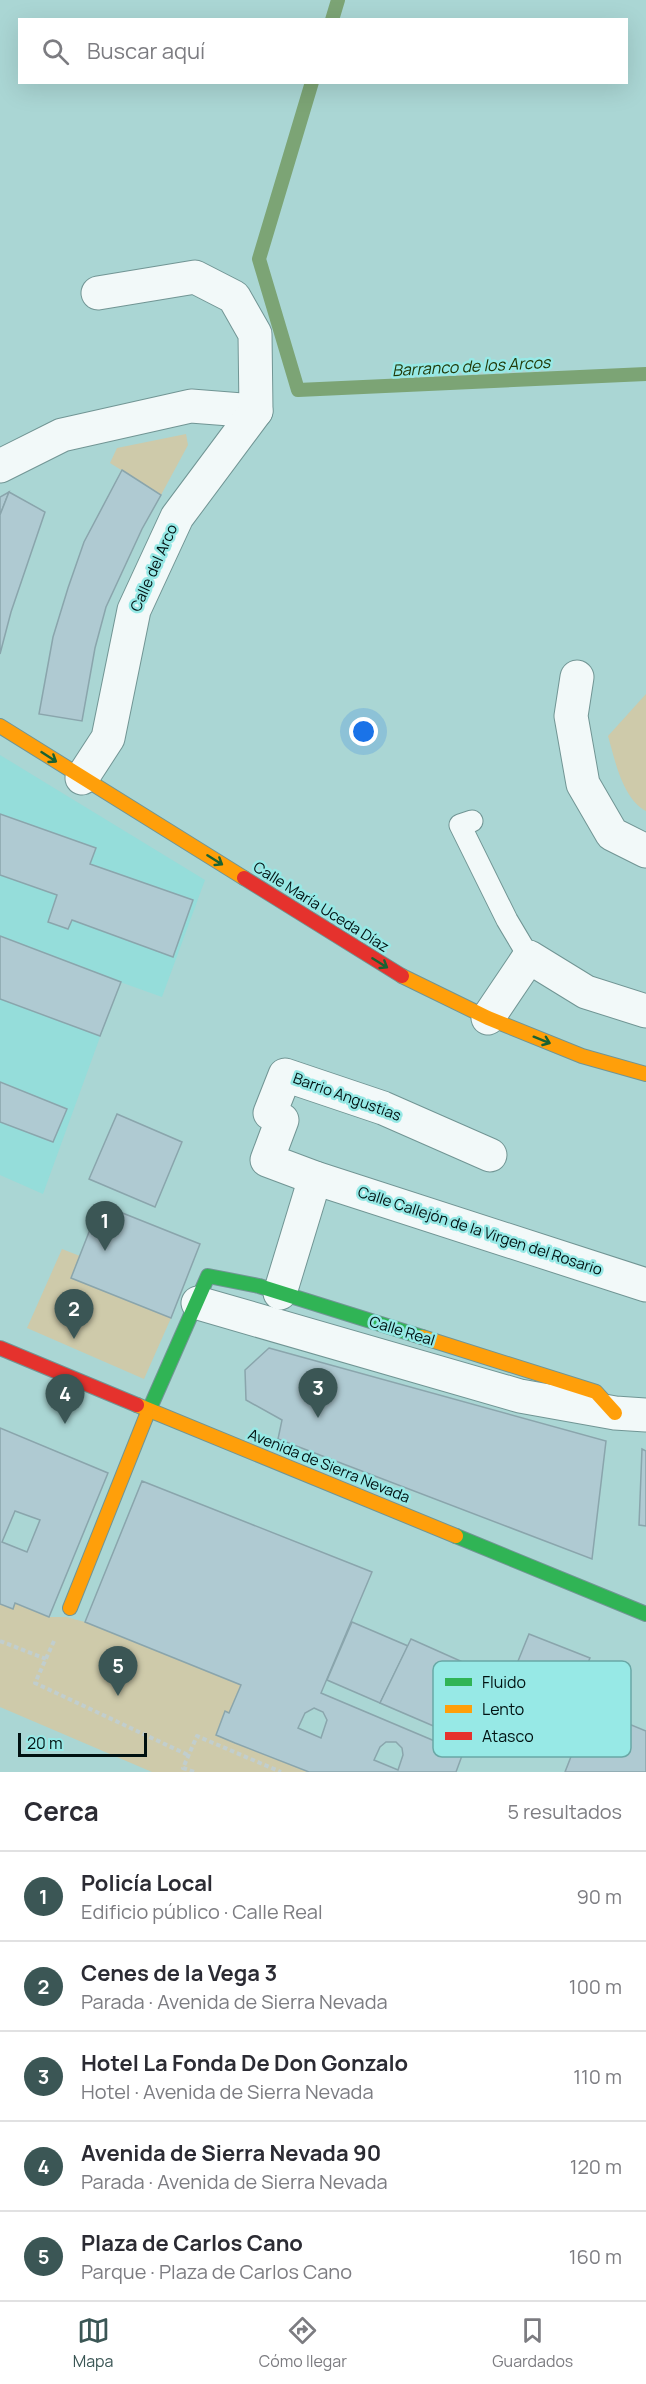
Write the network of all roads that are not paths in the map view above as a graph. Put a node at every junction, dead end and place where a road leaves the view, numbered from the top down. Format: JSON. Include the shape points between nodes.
{"nodes":[{"id":1,"x":98,"y":293,"type":"dead end"},
{"id":2,"x":256,"y":411,"type":"junction"},
{"id":3,"x":0,"y":466,"type":"edge"},
{"id":4,"x":576,"y":677,"type":"dead end"},
{"id":5,"x":0,"y":726,"type":"edge"},
{"id":6,"x":82,"y":778,"type":"junction"},
{"id":7,"x":472,"y":821,"type":"dead end"},
{"id":8,"x":646,"y":852,"type":"edge"},
{"id":9,"x":529,"y":957,"type":"junction"},
{"id":10,"x":646,"y":1011,"type":"edge"},
{"id":11,"x":488,"y":1018,"type":"junction"},
{"id":12,"x":646,"y":1074,"type":"edge"},
{"id":13,"x":490,"y":1155,"type":"dead end"},
{"id":14,"x":315,"y":1178,"type":"junction"},
{"id":15,"x":646,"y":1285,"type":"edge"},
{"id":16,"x":280,"y":1293,"type":"junction"},
{"id":17,"x":198,"y":1303,"type":"junction"},
{"id":18,"x":0,"y":1348,"type":"edge"},
{"id":19,"x":149,"y":1410,"type":"junction"},
{"id":20,"x":630,"y":1414,"type":"edge"},
{"id":21,"x":70,"y":1608,"type":"road end"},
{"id":22,"x":646,"y":1614,"type":"edge"}],
"edges":[{"from":1,"to":2,"type":"street","via":[[195,277],[234,297],[255,334]]},
{"from":2,"to":3,"type":"street","via":[[191,406],[62,435]]},
{"from":2,"to":6,"type":"street","name":"Calle del Arco","via":[[177,517],[134,610],[108,738]]},
{"from":4,"to":8,"type":"street","via":[[571,716],[583,784],[612,834]]},
{"from":5,"to":6,"type":"street","name":"Calle María Uceda Díaz","one_way":true},
{"from":6,"to":11,"type":"street","name":"Calle María Uceda Díaz","one_way":true,"via":[[406,979]]},
{"from":7,"to":9,"type":"lane","via":[[460,825]]},
{"from":9,"to":10,"type":"street","via":[[586,992]]},
{"from":9,"to":11,"type":"street"},
{"from":11,"to":12,"type":"street","name":"Calle María Uceda Díaz","one_way":true,"via":[[582,1056]]},
{"from":13,"to":14,"type":"street","name":"Barrio Angustias","via":[[383,1108],[285,1075],[270,1113],[282,1120],[267,1160]]},
{"from":14,"to":15,"type":"street","name":"Calle Callejón de la Virgen del Rosario"},
{"from":14,"to":16,"type":"street"},
{"from":16,"to":17,"type":"street","name":"Calle Real","via":[[208,1276]]},
{"from":16,"to":20,"type":"street","name":"Calle Real","via":[[596,1392]]},
{"from":17,"to":19,"type":"street","name":"Calle Real"},
{"from":17,"to":20,"type":"street","name":"Calle Real","via":[[520,1396]]},
{"from":18,"to":19,"type":"street","name":"Avenida de Sierra Nevada"},
{"from":19,"to":21,"type":"street","name":"Calle Real"},
{"from":19,"to":22,"type":"street","name":"Avenida de Sierra Nevada"}]}
